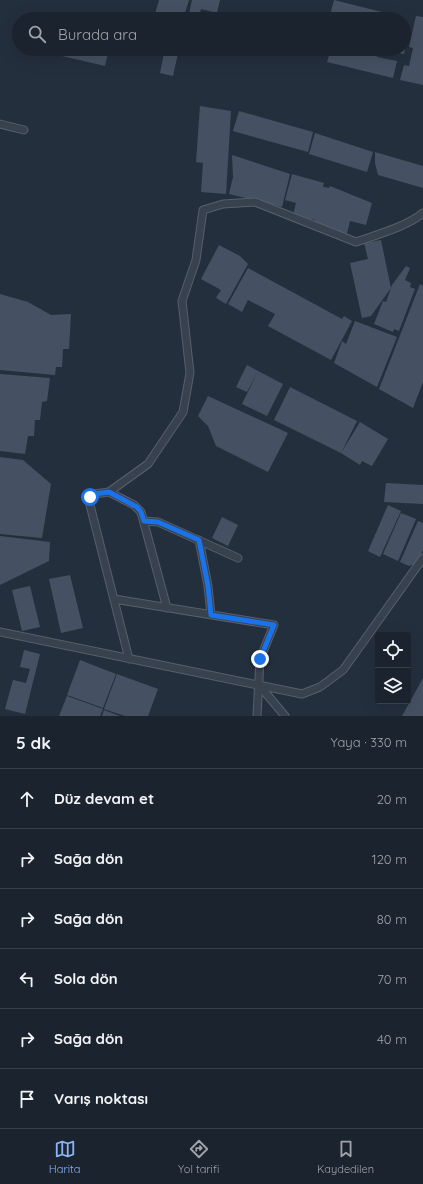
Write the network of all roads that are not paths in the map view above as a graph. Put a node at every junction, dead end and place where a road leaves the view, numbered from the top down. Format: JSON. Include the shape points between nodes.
{"nodes":[{"id":1,"x":0,"y":124,"type":"edge"},
{"id":2,"x":24,"y":130,"type":"dead end"},
{"id":3,"x":423,"y":212,"type":"edge"},
{"id":4,"x":109,"y":492,"type":"junction"},
{"id":5,"x":144,"y":521,"type":"junction"},
{"id":6,"x":199,"y":540,"type":"junction"},
{"id":7,"x":238,"y":558,"type":"dead end"},
{"id":8,"x":423,"y":558,"type":"edge"},
{"id":9,"x":114,"y":600,"type":"junction"},
{"id":10,"x":167,"y":608,"type":"junction"},
{"id":11,"x":211,"y":615,"type":"junction"},
{"id":12,"x":0,"y":632,"type":"edge"},
{"id":13,"x":129,"y":659,"type":"junction"},
{"id":14,"x":259,"y":685,"type":"junction"},
{"id":15,"x":256,"y":716,"type":"edge"},
{"id":16,"x":285,"y":716,"type":"edge"}],
"edges":[{"from":1,"to":2,"type":"street"},
{"from":3,"to":4,"type":"street","via":[[418,217],[388,231],[356,242],[255,202],[223,204],[203,210],[196,260],[182,301],[190,372],[183,412],[148,464]]},
{"from":4,"to":5,"type":"street","via":[[137,507]]},
{"from":4,"to":9,"type":"street","via":[[94,494],[89,501]]},
{"from":5,"to":6,"type":"street","via":[[158,522]]},
{"from":5,"to":10,"type":"street"},
{"from":6,"to":7,"type":"street"},
{"from":6,"to":11,"type":"street"},
{"from":8,"to":14,"type":"street","via":[[343,670],[320,687],[302,694]]},
{"from":9,"to":10,"type":"street"},
{"from":9,"to":13,"type":"street"},
{"from":10,"to":11,"type":"street"},
{"from":11,"to":14,"type":"street","via":[[274,625],[260,659]]},
{"from":12,"to":13,"type":"street"},
{"from":13,"to":14,"type":"street"},
{"from":14,"to":15,"type":"street"},
{"from":14,"to":16,"type":"street"}]}
